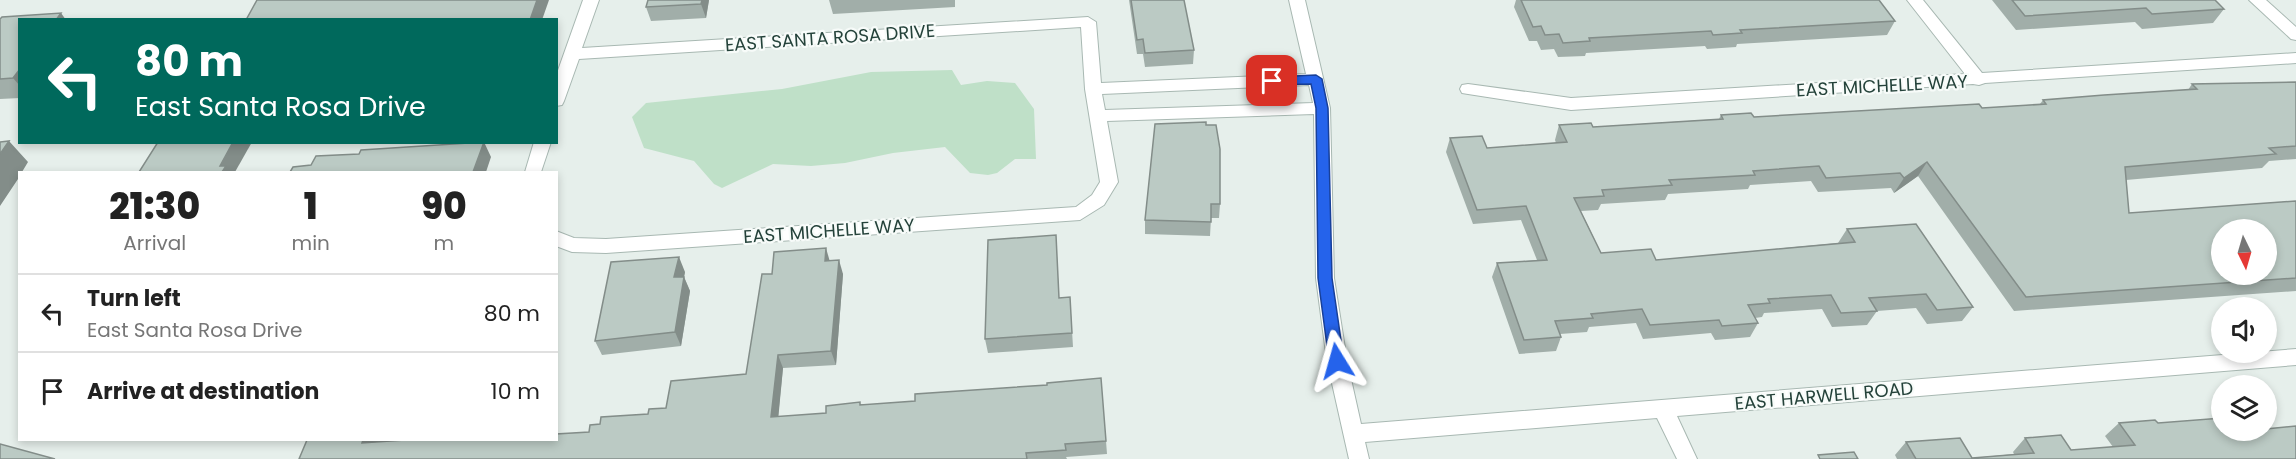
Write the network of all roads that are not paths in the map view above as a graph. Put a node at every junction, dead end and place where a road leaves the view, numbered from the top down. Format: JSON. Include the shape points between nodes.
{"nodes":[{"id":1,"x":591,"y":0,"type":"edge"},
{"id":2,"x":1297,"y":0,"type":"edge"},
{"id":3,"x":1915,"y":0,"type":"edge"},
{"id":4,"x":2257,"y":0,"type":"edge"},
{"id":5,"x":2296,"y":35,"type":"edge"},
{"id":6,"x":573,"y":54,"type":"junction"},
{"id":7,"x":2296,"y":58,"type":"edge"},
{"id":8,"x":1316,"y":79,"type":"junction"},
{"id":9,"x":1979,"y":80,"type":"junction"},
{"id":10,"x":1093,"y":89,"type":"junction"},
{"id":11,"x":1468,"y":89,"type":"dead end"},
{"id":12,"x":558,"y":95,"type":"edge"},
{"id":13,"x":1322,"y":108,"type":"junction"},
{"id":14,"x":1098,"y":116,"type":"junction"},
{"id":15,"x":542,"y":144,"type":"edge"},
{"id":16,"x":532,"y":171,"type":"edge"},
{"id":17,"x":558,"y":239,"type":"edge"},
{"id":18,"x":2296,"y":357,"type":"edge"},
{"id":19,"x":1663,"y":409,"type":"junction"},
{"id":20,"x":1352,"y":434,"type":"junction"},
{"id":21,"x":1359,"y":459,"type":"edge"},
{"id":22,"x":1687,"y":459,"type":"edge"}],
"edges":[{"from":1,"to":6,"type":"street"},
{"from":2,"to":8,"type":"street"},
{"from":3,"to":9,"type":"street"},
{"from":4,"to":5,"type":"street"},
{"from":6,"to":10,"type":"street","name":"EAST SANTA ROSA DRIVE","via":[[1088,22]]},
{"from":6,"to":12,"type":"street"},
{"from":7,"to":9,"type":"street","name":"EAST MICHELLE WAY"},
{"from":8,"to":10,"type":"street"},
{"from":8,"to":13,"type":"street"},
{"from":9,"to":11,"type":"street","name":"EAST MICHELLE WAY","via":[[1571,104]]},
{"from":10,"to":14,"type":"street"},
{"from":13,"to":14,"type":"street"},
{"from":13,"to":20,"type":"street","via":[[1325,278]]},
{"from":14,"to":17,"type":"street","name":"EAST MICHELLE WAY","via":[[1109,182],[1098,200],[1080,213],[606,246],[572,245]]},
{"from":15,"to":16,"type":"street"},
{"from":18,"to":19,"type":"street","name":"EAST HARWELL ROAD"},
{"from":19,"to":20,"type":"street","name":"EAST HARWELL ROAD"},
{"from":19,"to":22,"type":"street"},
{"from":20,"to":21,"type":"street"}]}
